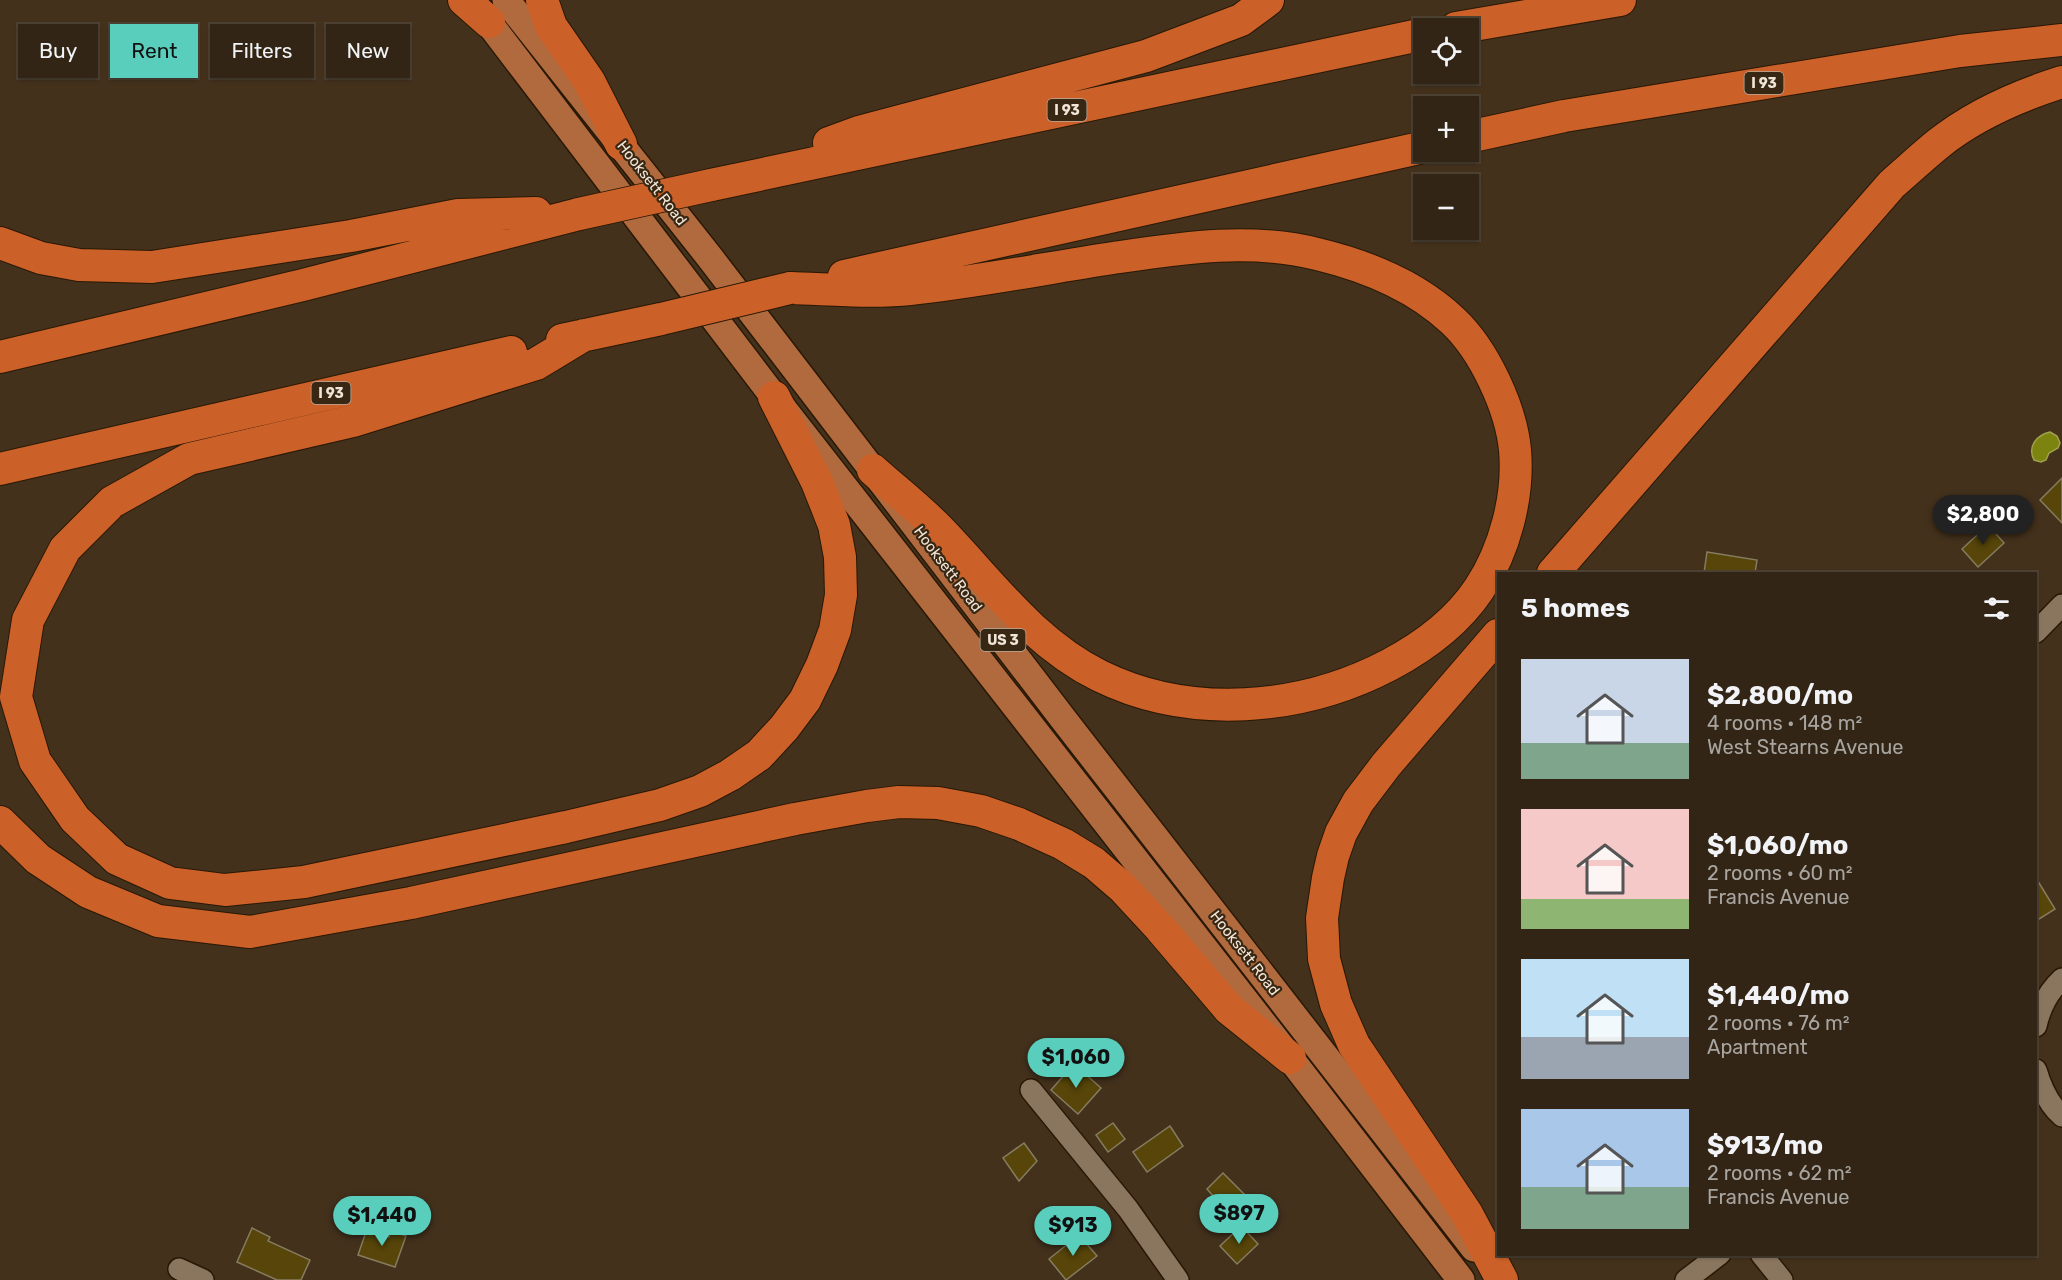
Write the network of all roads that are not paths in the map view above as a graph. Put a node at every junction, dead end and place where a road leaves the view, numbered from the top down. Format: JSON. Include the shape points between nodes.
{"nodes":[{"id":1,"x":464,"y":0,"type":"edge"},
{"id":2,"x":542,"y":0,"type":"edge"},
{"id":3,"x":1268,"y":0,"type":"edge"},
{"id":4,"x":1620,"y":0,"type":"edge"},
{"id":5,"x":489,"y":7,"type":"edge"},
{"id":6,"x":1479,"y":24,"type":"edge"},
{"id":7,"x":1413,"y":36,"type":"edge"},
{"id":8,"x":2062,"y":40,"type":"edge"},
{"id":9,"x":2062,"y":82,"type":"edge"},
{"id":10,"x":1479,"y":135,"type":"edge"},
{"id":11,"x":621,"y":144,"type":"junction"},
{"id":12,"x":1413,"y":149,"type":"edge"},
{"id":13,"x":711,"y":185,"type":"junction"},
{"id":14,"x":579,"y":214,"type":"junction"},
{"id":15,"x":0,"y":243,"type":"edge"},
{"id":16,"x":790,"y":288,"type":"junction"},
{"id":17,"x":584,"y":335,"type":"junction"},
{"id":18,"x":0,"y":357,"type":"edge"},
{"id":19,"x":774,"y":397,"type":"junction"},
{"id":20,"x":0,"y":469,"type":"edge"},
{"id":21,"x":873,"y":470,"type":"junction"},
{"id":22,"x":1554,"y":572,"type":"edge"},
{"id":23,"x":2062,"y":605,"type":"edge"},
{"id":24,"x":2037,"y":631,"type":"edge"},
{"id":25,"x":1497,"y":636,"type":"edge"},
{"id":26,"x":0,"y":822,"type":"edge"},
{"id":27,"x":2062,"y":979,"type":"edge"},
{"id":28,"x":2037,"y":1022,"type":"edge"},
{"id":29,"x":1290,"y":1058,"type":"junction"},
{"id":30,"x":2037,"y":1074,"type":"edge"},
{"id":31,"x":1031,"y":1090,"type":"dead end"},
{"id":32,"x":2062,"y":1116,"type":"edge"},
{"id":33,"x":1717,"y":1256,"type":"edge"},
{"id":34,"x":1763,"y":1256,"type":"edge"},
{"id":35,"x":179,"y":1269,"type":"dead end"},
{"id":36,"x":203,"y":1280,"type":"edge"},
{"id":37,"x":1178,"y":1280,"type":"edge"},
{"id":38,"x":1461,"y":1280,"type":"edge"},
{"id":39,"x":1501,"y":1280,"type":"edge"},
{"id":40,"x":1686,"y":1280,"type":"edge"},
{"id":41,"x":1782,"y":1280,"type":"edge"}],
"edges":[{"from":1,"to":5,"type":"highway"},
{"from":2,"to":11,"type":"highway","via":[[551,26],[590,81]]},
{"from":3,"to":13,"type":"highway","via":[[1241,20],[1146,56],[859,132]]},
{"from":4,"to":6,"type":"highway"},
{"from":5,"to":11,"type":"main road","name":"Hooksett Road","number":"US 3"},
{"from":5,"to":19,"type":"main road","name":"Hooksett Road","number":"US 3"},
{"from":7,"to":13,"type":"highway","number":"I 93"},
{"from":8,"to":10,"type":"highway","number":"I 93","via":[[1960,51],[1564,116]]},
{"from":9,"to":22,"type":"highway","via":[[2021,95],[1971,121],[1938,143],[1892,184]]},
{"from":11,"to":21,"type":"main road","name":"Hooksett Road","number":"US 3"},
{"from":12,"to":16,"type":"highway","number":"I 93"},
{"from":13,"to":14,"type":"highway","number":"I 93","bridge":true},
{"from":14,"to":15,"type":"highway","via":[[458,215],[152,267],[80,265],[41,258]]},
{"from":14,"to":18,"type":"highway","number":"I 93"},
{"from":16,"to":17,"type":"highway","number":"I 93","bridge":true},
{"from":16,"to":21,"type":"highway","via":[[906,289],[1222,245],[1272,246],[1314,253],[1391,278],[1455,322],[1494,379],[1515,448],[1509,519],[1480,588],[1460,613],[1410,654],[1377,671],[1304,697],[1264,703],[1192,702],[1156,695],[1098,675],[1029,627],[935,525]]},
{"from":17,"to":19,"type":"highway","via":[[536,364],[353,421],[189,459],[112,502],[65,549],[28,620],[16,697],[35,761],[75,819],[117,859],[170,883],[225,890],[304,882],[566,827],[660,805],[730,775],[765,748],[805,700],[835,630],[841,595],[834,525]]},
{"from":17,"to":20,"type":"highway","number":"I 93"},
{"from":19,"to":29,"type":"main road","name":"Hooksett Road","number":"US 3"},
{"from":21,"to":39,"type":"main road","name":"Hooksett Road","number":"US 3"},
{"from":23,"to":24,"type":"street"},
{"from":25,"to":39,"type":"highway","via":[[1358,802],[1333,856],[1322,918],[1324,959],[1336,1004],[1354,1045],[1467,1214]]},
{"from":26,"to":29,"type":"highway","via":[[38,859],[88,892],[158,921],[250,932],[411,903],[867,806],[938,803],[981,811],[1018,824],[1094,863],[1138,904],[1229,1009]]},
{"from":27,"to":28,"type":"street","via":[[2040,1009]]},
{"from":29,"to":38,"type":"main road","name":"Hooksett Road","number":"US 3"},
{"from":30,"to":32,"type":"street","via":[[2041,1089]]},
{"from":31,"to":37,"type":"street","via":[[1128,1209]]},
{"from":33,"to":40,"type":"street"},
{"from":34,"to":41,"type":"street"},
{"from":35,"to":36,"type":"street"}]}
